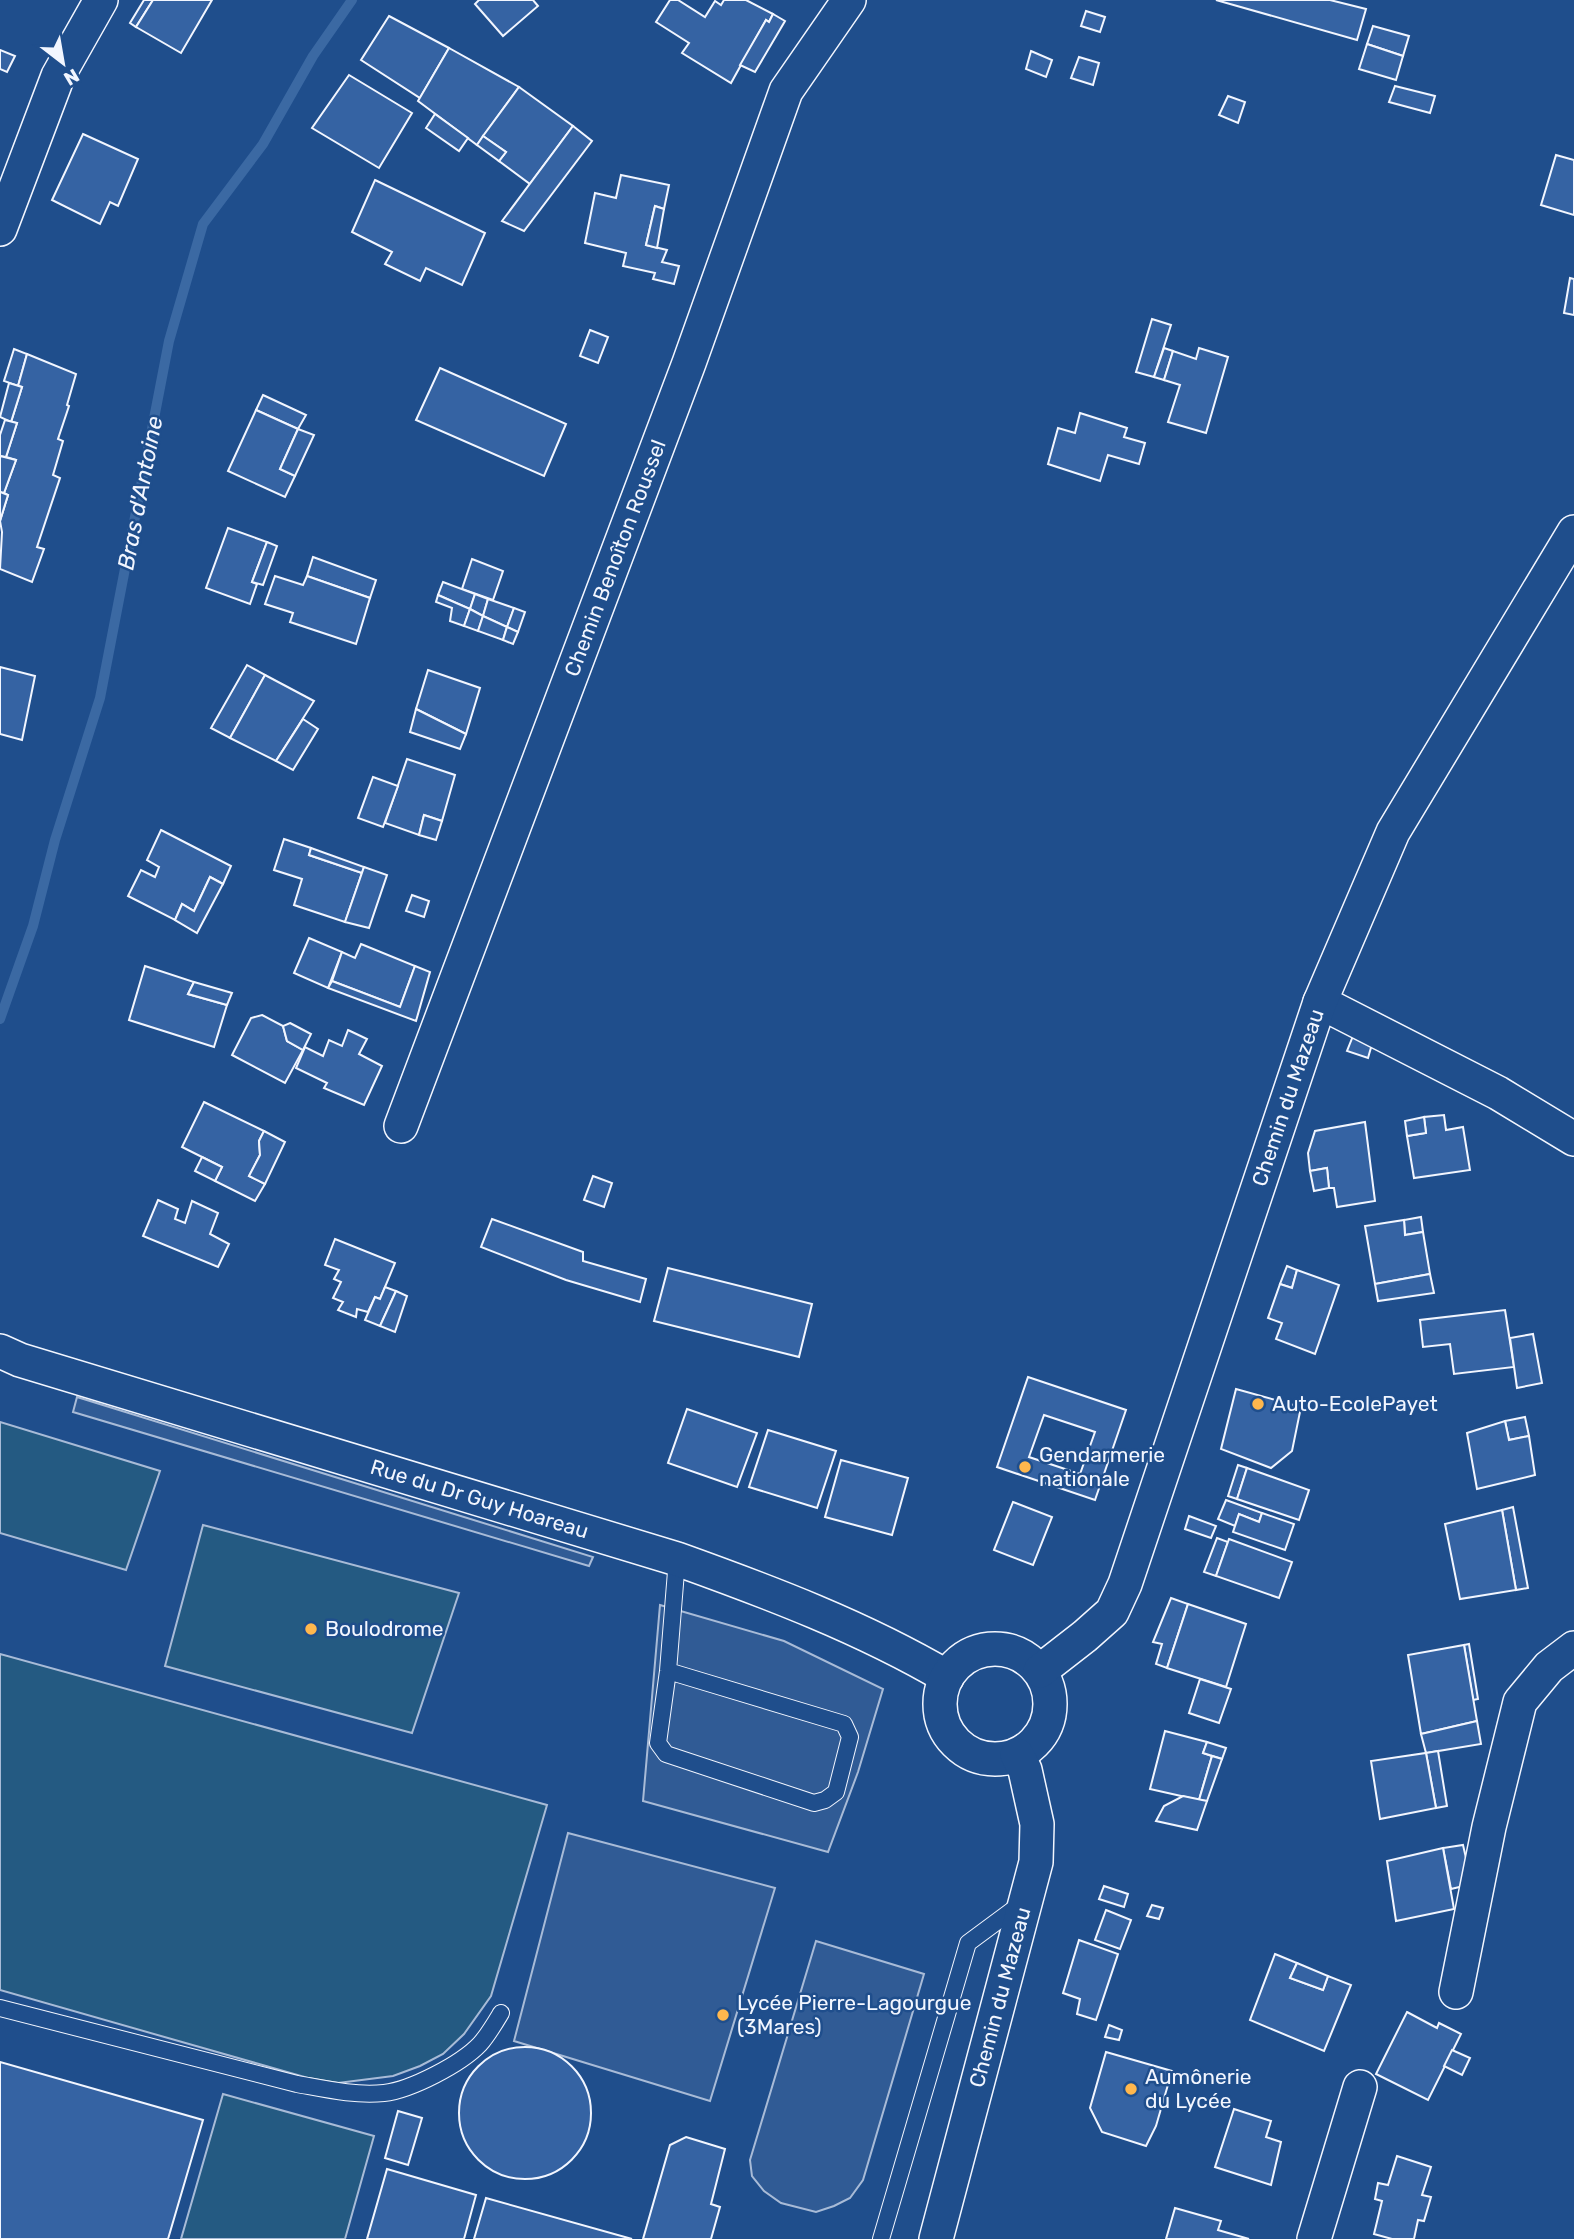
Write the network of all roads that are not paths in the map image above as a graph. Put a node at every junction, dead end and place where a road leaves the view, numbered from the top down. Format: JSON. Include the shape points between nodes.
{"nodes":[{"id":1,"x":102,"y":0,"type":"edge"},
{"id":2,"x":849,"y":0,"type":"edge"},
{"id":3,"x":0,"y":229,"type":"edge"},
{"id":4,"x":1574,"y":532,"type":"edge"},
{"id":5,"x":1320,"y":1002,"type":"junction"},
{"id":6,"x":401,"y":1126,"type":"dead end"},
{"id":7,"x":1574,"y":1139,"type":"edge"},
{"id":8,"x":0,"y":1351,"type":"edge"},
{"id":9,"x":677,"y":1559,"type":"junction"},
{"id":10,"x":1574,"y":1648,"type":"edge"},
{"id":11,"x":668,"y":1671,"type":"junction"},
{"id":12,"x":1040,"y":1671,"type":"junction"},
{"id":13,"x":947,"y":1677,"type":"junction"},
{"id":14,"x":1017,"y":1755,"type":"junction"},
{"id":15,"x":1026,"y":1900,"type":"junction"},
{"id":16,"x":1455,"y":1992,"type":"dead end"},
{"id":17,"x":0,"y":2008,"type":"edge"},
{"id":18,"x":501,"y":2013,"type":"dead end"},
{"id":19,"x":1360,"y":2087,"type":"dead end"},
{"id":20,"x":881,"y":2239,"type":"edge"},
{"id":21,"x":936,"y":2239,"type":"edge"},
{"id":22,"x":1314,"y":2239,"type":"edge"}],
"edges":[{"from":1,"to":3,"type":"street","via":[[58,76]]},
{"from":2,"to":6,"type":"street","name":"Chemin Benoîton Roussel","via":[[786,91],[690,363]]},
{"from":4,"to":5,"type":"street","name":"Chemin du Mazeau","via":[[1393,832]]},
{"from":5,"to":7,"type":"street","via":[[1498,1093]]},
{"from":5,"to":12,"type":"street","name":"Chemin du Mazeau","via":[[1125,1584],[1112,1612]]},
{"from":8,"to":9,"type":"street","name":"Rue du Dr Guy Hoareau"},
{"from":9,"to":11,"type":"lane"},
{"from":9,"to":13,"type":"street","name":"Rue du Dr Guy Hoareau","via":[[780,1597],[908,1654]]},
{"from":10,"to":16,"type":"street","via":[[1549,1667],[1520,1702]]},
{"from":11,"to":11,"type":"lane","via":[[658,1743],[666,1754],[814,1803],[836,1792],[850,1737],[844,1724]]},
{"from":12,"to":13,"type":"street","via":[[1015,1652],[984,1649],[956,1664]]},
{"from":12,"to":14,"type":"street","via":[[1049,1694],[1048,1718],[1042,1734]]},
{"from":13,"to":14,"type":"street","via":[[941,1689],[940,1716],[953,1741],[981,1757]]},
{"from":14,"to":15,"type":"street","name":"Chemin du Mazeau","via":[[1025,1770],[1037,1824],[1036,1862]]},
{"from":15,"to":20,"type":"lane","via":[[968,1943]]},
{"from":15,"to":21,"type":"street","name":"Chemin du Mazeau"},
{"from":17,"to":18,"type":"lane","via":[[297,2084],[339,2092],[384,2093],[446,2069],[480,2045]]},
{"from":19,"to":22,"type":"street"}]}
